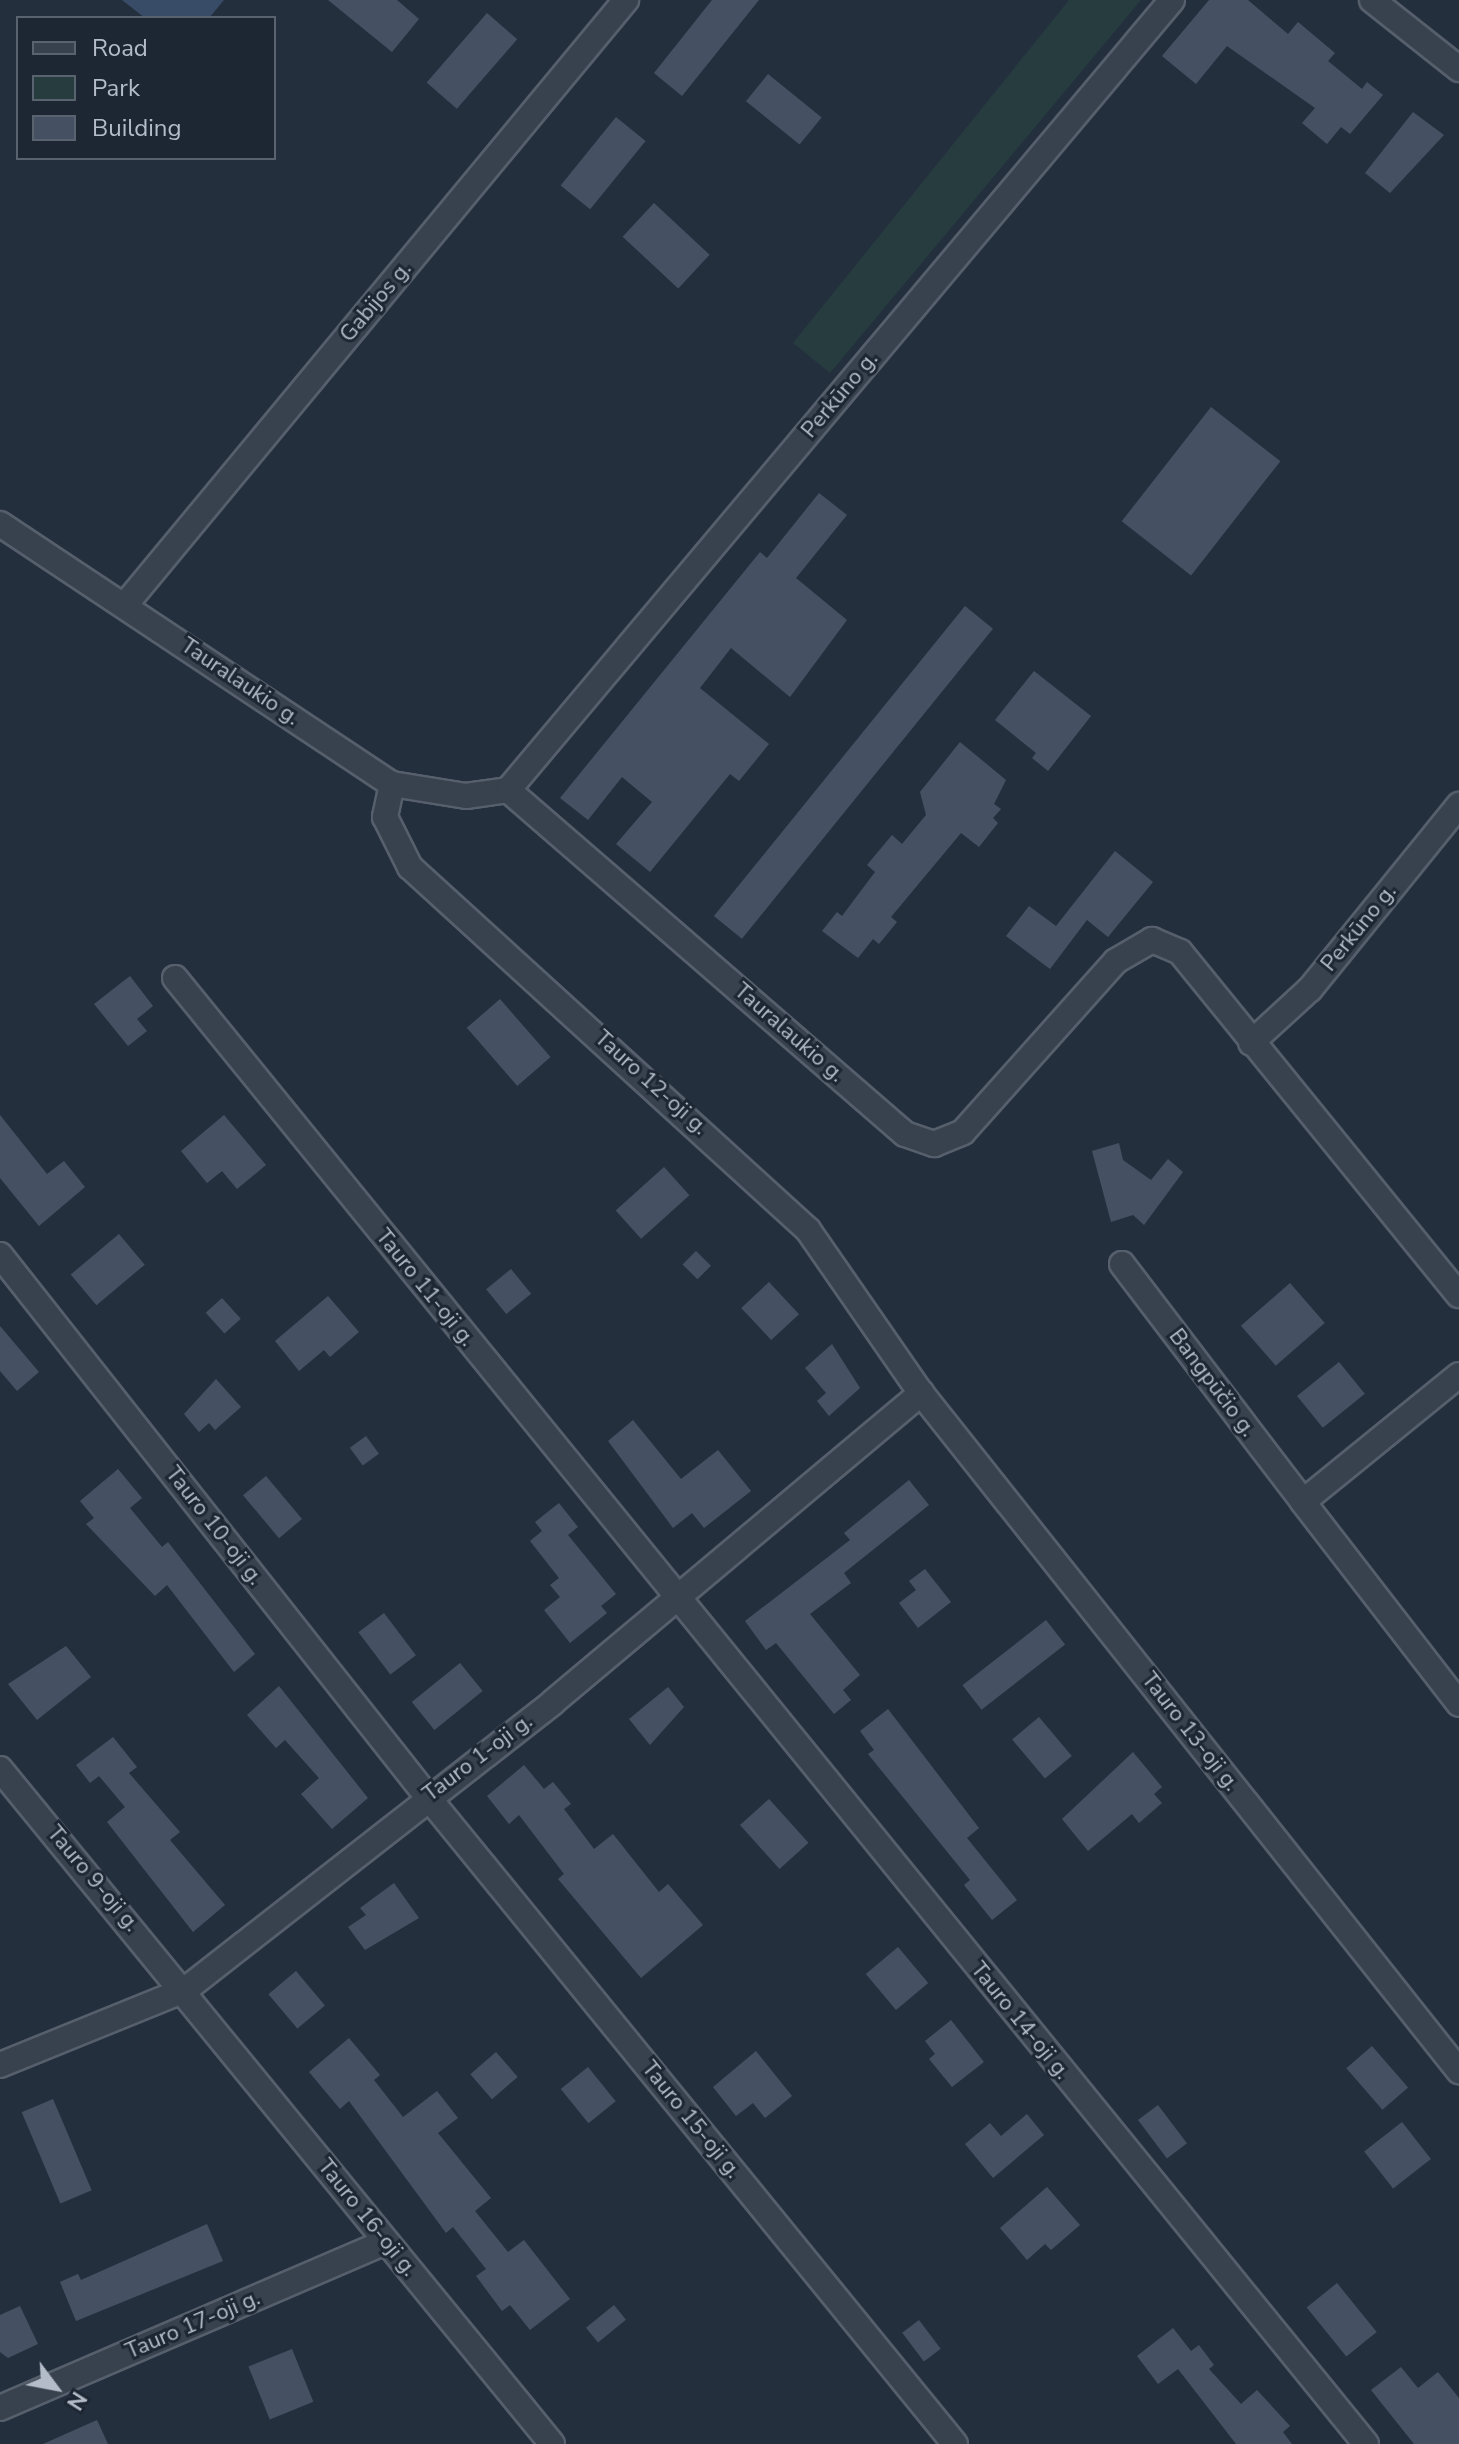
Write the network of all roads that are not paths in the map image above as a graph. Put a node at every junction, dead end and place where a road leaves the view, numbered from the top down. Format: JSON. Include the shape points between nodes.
{"nodes":[{"id":1,"x":626,"y":0,"type":"edge"},
{"id":2,"x":1172,"y":0,"type":"edge"},
{"id":3,"x":1372,"y":0,"type":"edge"},
{"id":4,"x":1459,"y":69,"type":"edge"},
{"id":5,"x":0,"y":524,"type":"edge"},
{"id":6,"x":125,"y":605,"type":"junction"},
{"id":7,"x":392,"y":784,"type":"junction"},
{"id":8,"x":508,"y":790,"type":"junction"},
{"id":9,"x":1459,"y":805,"type":"edge"},
{"id":10,"x":175,"y":978,"type":"dead end"},
{"id":11,"x":1251,"y":1043,"type":"junction"},
{"id":12,"x":0,"y":1255,"type":"edge"},
{"id":13,"x":1122,"y":1264,"type":"dead end"},
{"id":14,"x":1459,"y":1295,"type":"edge"},
{"id":15,"x":1459,"y":1375,"type":"edge"},
{"id":16,"x":921,"y":1393,"type":"junction"},
{"id":17,"x":1303,"y":1502,"type":"junction"},
{"id":18,"x":674,"y":1599,"type":"junction"},
{"id":19,"x":1459,"y":1704,"type":"edge"},
{"id":20,"x":0,"y":1769,"type":"edge"},
{"id":21,"x":427,"y":1796,"type":"junction"},
{"id":22,"x":185,"y":1990,"type":"junction"},
{"id":23,"x":0,"y":2065,"type":"edge"},
{"id":24,"x":1459,"y":2071,"type":"edge"},
{"id":25,"x":385,"y":2242,"type":"junction"},
{"id":26,"x":0,"y":2408,"type":"edge"},
{"id":27,"x":552,"y":2444,"type":"edge"},
{"id":28,"x":955,"y":2444,"type":"edge"},
{"id":29,"x":1366,"y":2444,"type":"edge"}],
"edges":[{"from":1,"to":6,"type":"street","name":"Gabijos g."},
{"from":2,"to":8,"type":"street","name":"Perkūno g."},
{"from":3,"to":4,"type":"street"},
{"from":5,"to":6,"type":"street","name":"Tauralaukio g."},
{"from":6,"to":7,"type":"street","name":"Tauralaukio g."},
{"from":7,"to":8,"type":"street","name":"Tauralaukio g.","via":[[466,796]]},
{"from":7,"to":16,"type":"street","name":"Tauro 12-oji g.","via":[[385,817],[410,867],[808,1230]]},
{"from":8,"to":11,"type":"street","name":"Tauralaukio g.","via":[[905,1134],[919,1139],[934,1144],[963,1132],[1116,961],[1152,940],[1180,952]]},
{"from":9,"to":11,"type":"street","name":"Perkūno g.","via":[[1310,989]]},
{"from":10,"to":18,"type":"street","name":"Tauro 11-oji g."},
{"from":11,"to":14,"type":"street","name":"Tauralaukio g."},
{"from":12,"to":21,"type":"street","name":"Tauro 10-oji g."},
{"from":13,"to":17,"type":"street","name":"Bangpūčio g."},
{"from":15,"to":17,"type":"street"},
{"from":16,"to":18,"type":"street","name":"Tauro 1-oji g."},
{"from":16,"to":24,"type":"street","name":"Tauro 13-oji g."},
{"from":17,"to":19,"type":"street","name":"Bangpūčio g."},
{"from":18,"to":21,"type":"street","name":"Tauro 1-oji g."},
{"from":18,"to":29,"type":"street","name":"Tauro 14-oji g."},
{"from":20,"to":22,"type":"street","name":"Tauro 9-oji g."},
{"from":21,"to":22,"type":"street","name":"Tauro 1-oji g."},
{"from":21,"to":28,"type":"street","name":"Tauro 15-oji g."},
{"from":22,"to":23,"type":"street","name":"Tauro 1-oji g."},
{"from":22,"to":25,"type":"street","name":"Tauro 16-oji g."},
{"from":25,"to":26,"type":"street","name":"Tauro 17-oji g."},
{"from":25,"to":27,"type":"street","name":"Tauro 16-oji g."}]}
